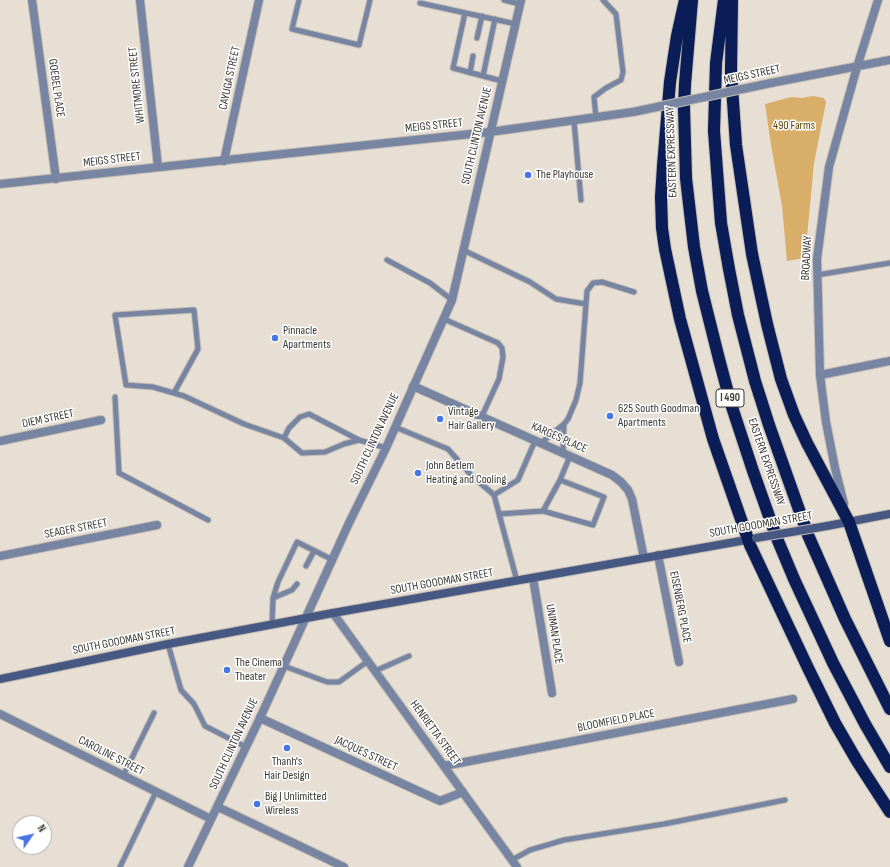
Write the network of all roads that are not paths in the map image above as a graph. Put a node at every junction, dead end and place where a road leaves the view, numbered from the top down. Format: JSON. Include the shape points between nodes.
{"nodes":[{"id":1,"x":32,"y":0,"type":"edge"},
{"id":2,"x":140,"y":0,"type":"edge"},
{"id":3,"x":259,"y":0,"type":"edge"},
{"id":4,"x":298,"y":0,"type":"edge"},
{"id":5,"x":370,"y":0,"type":"edge"},
{"id":6,"x":504,"y":0,"type":"edge"},
{"id":7,"x":603,"y":0,"type":"edge"},
{"id":8,"x":685,"y":0,"type":"edge"},
{"id":9,"x":692,"y":0,"type":"edge"},
{"id":10,"x":724,"y":0,"type":"edge"},
{"id":11,"x":732,"y":0,"type":"edge"},
{"id":12,"x":878,"y":0,"type":"edge"},
{"id":13,"x":521,"y":2,"type":"edge"},
{"id":14,"x":420,"y":3,"type":"dead end"},
{"id":15,"x":465,"y":13,"type":"junction"},
{"id":16,"x":482,"y":16,"type":"junction"},
{"id":17,"x":495,"y":19,"type":"junction"},
{"id":18,"x":516,"y":24,"type":"junction"},
{"id":19,"x":477,"y":38,"type":"dead end"},
{"id":20,"x":473,"y":56,"type":"dead end"},
{"id":21,"x":890,"y":60,"type":"edge"},
{"id":22,"x":857,"y":67,"type":"junction"},
{"id":23,"x":470,"y":73,"type":"junction"},
{"id":24,"x":483,"y":76,"type":"junction"},
{"id":25,"x":502,"y":81,"type":"junction"},
{"id":26,"x":596,"y":118,"type":"junction"},
{"id":27,"x":574,"y":120,"type":"junction"},
{"id":28,"x":490,"y":132,"type":"junction"},
{"id":29,"x":224,"y":161,"type":"junction"},
{"id":30,"x":158,"y":167,"type":"junction"},
{"id":31,"x":56,"y":179,"type":"junction"},
{"id":32,"x":0,"y":184,"type":"edge"},
{"id":33,"x":581,"y":200,"type":"dead end"},
{"id":34,"x":463,"y":250,"type":"junction"},
{"id":35,"x":387,"y":260,"type":"dead end"},
{"id":36,"x":890,"y":263,"type":"edge"},
{"id":37,"x":817,"y":275,"type":"junction"},
{"id":38,"x":634,"y":292,"type":"dead end"},
{"id":39,"x":452,"y":300,"type":"junction"},
{"id":40,"x":586,"y":304,"type":"junction"},
{"id":41,"x":444,"y":319,"type":"junction"},
{"id":42,"x":890,"y":361,"type":"edge"},
{"id":43,"x":820,"y":375,"type":"junction"},
{"id":44,"x":413,"y":386,"type":"junction"},
{"id":45,"x":174,"y":394,"type":"junction"},
{"id":46,"x":115,"y":397,"type":"dead end"},
{"id":47,"x":482,"y":416,"type":"junction"},
{"id":48,"x":101,"y":420,"type":"dead end"},
{"id":49,"x":564,"y":424,"type":"junction"},
{"id":50,"x":395,"y":427,"type":"junction"},
{"id":51,"x":284,"y":438,"type":"junction"},
{"id":52,"x":359,"y":440,"type":"junction"},
{"id":53,"x":0,"y":441,"type":"edge"},
{"id":54,"x":538,"y":442,"type":"junction"},
{"id":55,"x":386,"y":448,"type":"junction"},
{"id":56,"x":567,"y":455,"type":"junction"},
{"id":57,"x":560,"y":480,"type":"junction"},
{"id":58,"x":494,"y":495,"type":"junction"},
{"id":59,"x":543,"y":511,"type":"junction"},
{"id":60,"x":499,"y":514,"type":"junction"},
{"id":61,"x":890,"y":514,"type":"edge"},
{"id":62,"x":208,"y":520,"type":"dead end"},
{"id":63,"x":849,"y":522,"type":"junction"},
{"id":64,"x":157,"y":525,"type":"dead end"},
{"id":65,"x":752,"y":539,"type":"junction"},
{"id":66,"x":314,"y":551,"type":"junction"},
{"id":67,"x":658,"y":555,"type":"junction"},
{"id":68,"x":0,"y":556,"type":"edge"},
{"id":69,"x":644,"y":558,"type":"junction"},
{"id":70,"x":333,"y":560,"type":"junction"},
{"id":71,"x":306,"y":566,"type":"dead end"},
{"id":72,"x":533,"y":578,"type":"junction"},
{"id":73,"x":517,"y":581,"type":"junction"},
{"id":74,"x":297,"y":584,"type":"dead end"},
{"id":75,"x":273,"y":598,"type":"junction"},
{"id":76,"x":333,"y":613,"type":"junction"},
{"id":77,"x":305,"y":618,"type":"junction"},
{"id":78,"x":272,"y":625,"type":"junction"},
{"id":79,"x":890,"y":641,"type":"edge"},
{"id":80,"x":168,"y":644,"type":"junction"},
{"id":81,"x":408,"y":656,"type":"dead end"},
{"id":82,"x":368,"y":661,"type":"junction"},
{"id":83,"x":679,"y":662,"type":"dead end"},
{"id":84,"x":284,"y":666,"type":"junction"},
{"id":85,"x":375,"y":671,"type":"junction"},
{"id":86,"x":0,"y":679,"type":"edge"},
{"id":87,"x":552,"y":693,"type":"dead end"},
{"id":88,"x":793,"y":699,"type":"dead end"},
{"id":89,"x":890,"y":709,"type":"edge"},
{"id":90,"x":154,"y":713,"type":"dead end"},
{"id":91,"x":0,"y":714,"type":"edge"},
{"id":92,"x":260,"y":718,"type":"junction"},
{"id":93,"x":246,"y":747,"type":"junction"},
{"id":94,"x":444,"y":766,"type":"junction"},
{"id":95,"x":890,"y":767,"type":"edge"},
{"id":96,"x":123,"y":776,"type":"junction"},
{"id":97,"x":156,"y":792,"type":"junction"},
{"id":98,"x":463,"y":792,"type":"junction"},
{"id":99,"x":785,"y":800,"type":"dead end"},
{"id":100,"x":218,"y":807,"type":"junction"},
{"id":101,"x":890,"y":812,"type":"edge"},
{"id":102,"x":211,"y":819,"type":"junction"},
{"id":103,"x":514,"y":864,"type":"edge"},
{"id":104,"x":120,"y":867,"type":"edge"},
{"id":105,"x":188,"y":867,"type":"edge"},
{"id":106,"x":344,"y":867,"type":"edge"}],
"edges":[{"from":1,"to":31,"type":"street","name":"GOEBEL PLACE"},
{"from":2,"to":30,"type":"street","name":"WHITMORE STREET"},
{"from":3,"to":29,"type":"street","name":"CAYUGA STREET"},
{"from":4,"to":5,"type":"lane","via":[[292,29],[359,45]]},
{"from":6,"to":13,"type":"lane"},
{"from":7,"to":26,"type":"lane","via":[[616,14],[623,72],[621,80],[594,97]]},
{"from":8,"to":65,"type":"highway","via":[[673,59],[662,166],[663,233],[680,319],[697,386],[716,449]]},
{"from":9,"to":95,"type":"highway","name":"EASTERN EXPRESSWAY","number":"I 490","via":[[684,108],[686,178],[694,247],[718,359],[751,466],[794,579],[833,663]]},
{"from":10,"to":89,"type":"highway","name":"EASTERN EXPRESSWAY","number":"I 490","via":[[716,63],[715,139],[721,223],[738,315],[762,403],[801,518],[845,619]]},
{"from":11,"to":63,"type":"highway","via":[[731,72],[736,151],[766,324],[794,415]]},
{"from":12,"to":22,"type":"street","name":"BROADWAY"},
{"from":13,"to":18,"type":"street","name":"SOUTH CLINTON AVENUE"},
{"from":14,"to":15,"type":"lane"},
{"from":15,"to":16,"type":"lane"},
{"from":15,"to":23,"type":"lane","via":[[453,68]]},
{"from":16,"to":17,"type":"lane"},
{"from":16,"to":19,"type":"lane"},
{"from":17,"to":18,"type":"lane"},
{"from":17,"to":24,"type":"lane"},
{"from":18,"to":25,"type":"street","name":"SOUTH CLINTON AVENUE"},
{"from":20,"to":23,"type":"lane"},
{"from":21,"to":22,"type":"street","name":"MEIGS STREET"},
{"from":22,"to":26,"type":"street","name":"MEIGS STREET","bridge":true},
{"from":22,"to":37,"type":"street","name":"BROADWAY","via":[[830,167],[816,259]]},
{"from":23,"to":24,"type":"lane"},
{"from":24,"to":25,"type":"lane"},
{"from":25,"to":28,"type":"street","name":"SOUTH CLINTON AVENUE"},
{"from":26,"to":27,"type":"street","name":"MEIGS STREET"},
{"from":27,"to":28,"type":"street","name":"MEIGS STREET"},
{"from":27,"to":33,"type":"lane"},
{"from":28,"to":29,"type":"street","name":"MEIGS STREET"},
{"from":28,"to":34,"type":"street","name":"SOUTH CLINTON AVENUE"},
{"from":29,"to":30,"type":"street","name":"MEIGS STREET"},
{"from":30,"to":31,"type":"street","name":"MEIGS STREET"},
{"from":31,"to":32,"type":"street","name":"MEIGS STREET"},
{"from":34,"to":39,"type":"street","name":"SOUTH CLINTON AVENUE"},
{"from":34,"to":40,"type":"lane","via":[[530,282],[556,299]]},
{"from":35,"to":39,"type":"lane","via":[[430,284]]},
{"from":36,"to":37,"type":"lane"},
{"from":37,"to":43,"type":"street","name":"BROADWAY"},
{"from":38,"to":40,"type":"lane","via":[[602,282],[592,283]]},
{"from":39,"to":41,"type":"street","name":"SOUTH CLINTON AVENUE"},
{"from":40,"to":49,"type":"lane","via":[[580,383],[576,400]]},
{"from":41,"to":44,"type":"street","name":"SOUTH CLINTON AVENUE"},
{"from":41,"to":47,"type":"lane","via":[[498,343],[502,348],[499,379]]},
{"from":42,"to":43,"type":"street"},
{"from":43,"to":63,"type":"street","name":"BROADWAY","via":[[830,446]]},
{"from":44,"to":47,"type":"street","name":"KARGES PLACE"},
{"from":44,"to":50,"type":"street","name":"SOUTH CLINTON AVENUE"},
{"from":45,"to":45,"type":"lane","via":[[153,387],[126,385],[116,315],[194,310],[198,349]]},
{"from":45,"to":51,"type":"lane"},
{"from":46,"to":62,"type":"lane","via":[[119,473]]},
{"from":47,"to":54,"type":"street","name":"KARGES PLACE"},
{"from":48,"to":53,"type":"street","name":"DIEM STREET"},
{"from":49,"to":54,"type":"lane"},
{"from":49,"to":56,"type":"lane"},
{"from":50,"to":55,"type":"street","name":"SOUTH CLINTON AVENUE"},
{"from":50,"to":58,"type":"lane","via":[[448,449],[471,475]]},
{"from":51,"to":52,"type":"lane","via":[[302,453],[325,452]]},
{"from":51,"to":52,"type":"lane","via":[[289,428],[300,417],[308,414]]},
{"from":52,"to":55,"type":"lane"},
{"from":54,"to":56,"type":"street","name":"KARGES PLACE"},
{"from":54,"to":58,"type":"lane","via":[[518,480]]},
{"from":55,"to":70,"type":"street","name":"SOUTH CLINTON AVENUE"},
{"from":56,"to":57,"type":"lane"},
{"from":56,"to":69,"type":"street","name":"KARGES PLACE","via":[[612,475],[628,490],[635,510]]},
{"from":57,"to":59,"type":"lane"},
{"from":57,"to":59,"type":"lane","via":[[604,497],[593,525]]},
{"from":58,"to":60,"type":"lane"},
{"from":59,"to":60,"type":"lane"},
{"from":60,"to":73,"type":"lane"},
{"from":61,"to":63,"type":"main road","name":"SOUTH GOODMAN STREET"},
{"from":63,"to":65,"type":"main road","name":"SOUTH GOODMAN STREET","bridge":true},
{"from":63,"to":79,"type":"highway"},
{"from":64,"to":68,"type":"street","name":"SEAGER STREET"},
{"from":65,"to":67,"type":"main road","name":"SOUTH GOODMAN STREET"},
{"from":65,"to":101,"type":"highway","via":[[805,662],[835,723]]},
{"from":66,"to":70,"type":"lane"},
{"from":66,"to":71,"type":"lane"},
{"from":66,"to":75,"type":"lane","via":[[297,542]]},
{"from":67,"to":69,"type":"main road","name":"SOUTH GOODMAN STREET"},
{"from":67,"to":83,"type":"street","name":"EISENBERG PLACE"},
{"from":69,"to":72,"type":"main road","name":"SOUTH GOODMAN STREET"},
{"from":70,"to":77,"type":"street","name":"SOUTH CLINTON AVENUE"},
{"from":72,"to":73,"type":"main road","name":"SOUTH GOODMAN STREET"},
{"from":72,"to":87,"type":"street","name":"UNIMAN PLACE"},
{"from":73,"to":76,"type":"main road","name":"SOUTH GOODMAN STREET"},
{"from":74,"to":75,"type":"lane","via":[[292,590]]},
{"from":75,"to":78,"type":"lane"},
{"from":76,"to":77,"type":"main road","name":"SOUTH GOODMAN STREET"},
{"from":76,"to":82,"type":"street","name":"HENRIETTA STREET"},
{"from":77,"to":78,"type":"main road","name":"SOUTH GOODMAN STREET"},
{"from":77,"to":84,"type":"street","name":"SOUTH CLINTON AVENUE"},
{"from":78,"to":80,"type":"main road","name":"SOUTH GOODMAN STREET"},
{"from":80,"to":86,"type":"main road","name":"SOUTH GOODMAN STREET"},
{"from":80,"to":93,"type":"lane","via":[[181,690],[194,704],[206,726]]},
{"from":81,"to":85,"type":"lane"},
{"from":82,"to":84,"type":"lane","via":[[339,682],[327,682]]},
{"from":82,"to":85,"type":"street","name":"HENRIETTA STREET"},
{"from":84,"to":92,"type":"street","name":"SOUTH CLINTON AVENUE"},
{"from":85,"to":94,"type":"street","name":"HENRIETTA STREET"},
{"from":88,"to":94,"type":"street","name":"BLOOMFIELD PLACE"},
{"from":90,"to":96,"type":"lane"},
{"from":91,"to":96,"type":"street","name":"CAROLINE STREET"},
{"from":92,"to":93,"type":"street","name":"SOUTH CLINTON AVENUE"},
{"from":92,"to":98,"type":"street","name":"JACQUES STREET","via":[[440,801]]},
{"from":93,"to":100,"type":"street","name":"SOUTH CLINTON AVENUE"},
{"from":94,"to":98,"type":"street","name":"HENRIETTA STREET"},
{"from":96,"to":97,"type":"street","name":"CAROLINE STREET"},
{"from":97,"to":102,"type":"street","name":"CAROLINE STREET"},
{"from":97,"to":104,"type":"lane"},
{"from":98,"to":103,"type":"street","name":"HENRIETTA STREET"},
{"from":99,"to":103,"type":"lane","via":[[664,824],[564,840],[530,850]]},
{"from":100,"to":102,"type":"street","name":"SOUTH CLINTON AVENUE"},
{"from":100,"to":106,"type":"street"},
{"from":102,"to":105,"type":"street","name":"SOUTH CLINTON AVENUE"}]}
